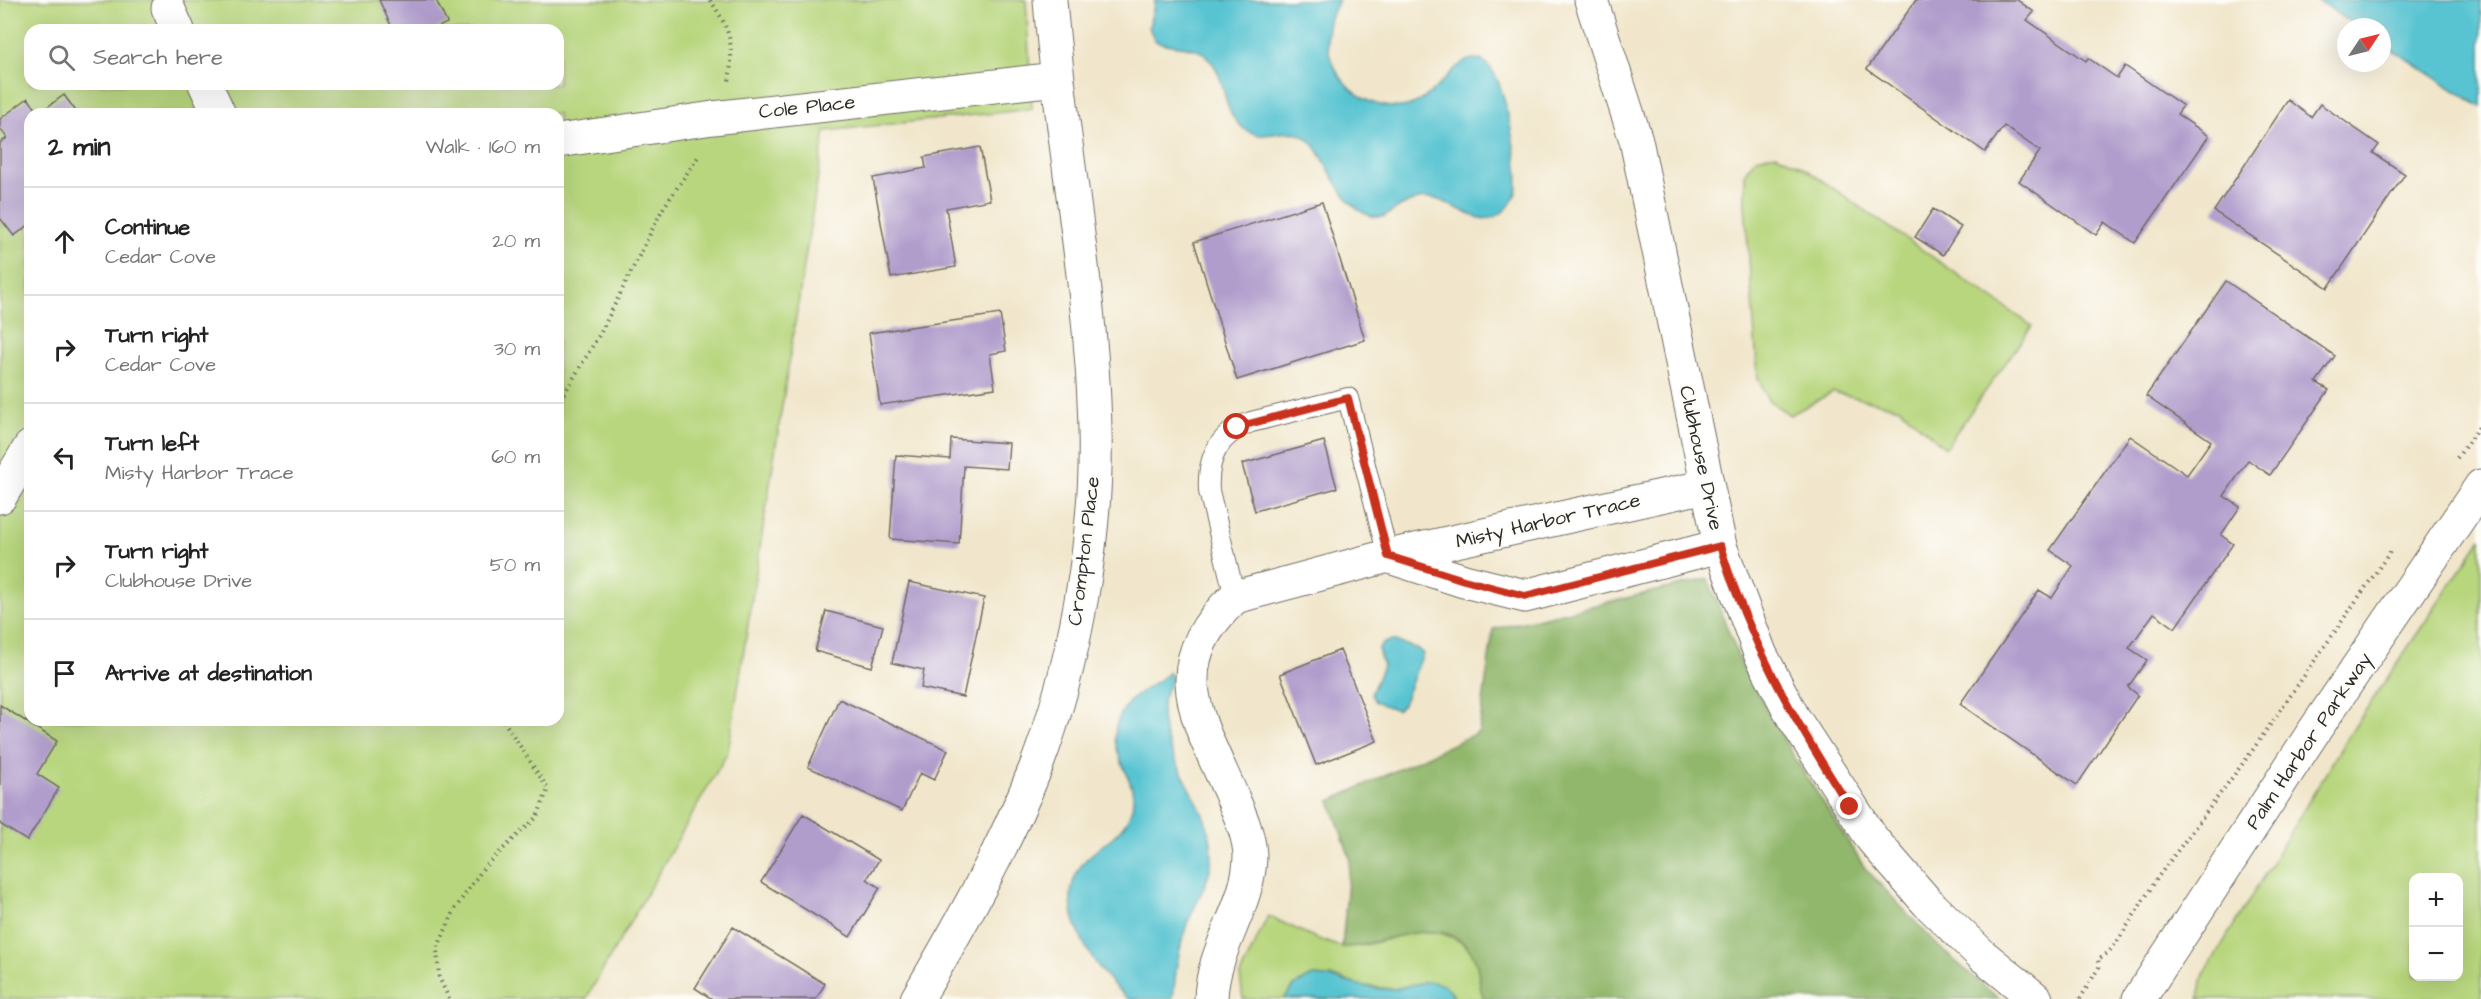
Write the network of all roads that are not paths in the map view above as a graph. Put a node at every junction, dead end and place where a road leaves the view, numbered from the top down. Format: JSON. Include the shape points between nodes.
{"nodes":[{"id":1,"x":1050,"y":0,"type":"edge"},
{"id":2,"x":1592,"y":0,"type":"edge"},
{"id":3,"x":1056,"y":79,"type":"junction"},
{"id":4,"x":208,"y":90,"type":"edge"},
{"id":5,"x":216,"y":108,"type":"edge"},
{"id":6,"x":564,"y":140,"type":"edge"},
{"id":7,"x":24,"y":457,"type":"edge"},
{"id":8,"x":1707,"y":486,"type":"junction"},
{"id":9,"x":2481,"y":486,"type":"edge"},
{"id":10,"x":0,"y":497,"type":"edge"},
{"id":11,"x":1720,"y":546,"type":"junction"},
{"id":12,"x":1388,"y":556,"type":"junction"},
{"id":13,"x":1235,"y":597,"type":"junction"},
{"id":14,"x":917,"y":999,"type":"edge"},
{"id":15,"x":1211,"y":999,"type":"edge"},
{"id":16,"x":2036,"y":999,"type":"edge"},
{"id":17,"x":2139,"y":999,"type":"edge"}],
"edges":[{"from":1,"to":3,"type":"street","name":"Crompton Place"},
{"from":2,"to":8,"type":"street","name":"Clubhouse Drive","via":[[1636,140]]},
{"from":3,"to":6,"type":"street","name":"Cole Place","via":[[713,118]]},
{"from":3,"to":14,"type":"street","name":"Crompton Place","via":[[1083,288],[1095,420],[1093,505],[1085,572],[1060,695],[1036,766],[986,875]]},
{"from":4,"to":5,"type":"street"},
{"from":7,"to":10,"type":"street"},
{"from":8,"to":11,"type":"street","name":"Clubhouse Drive"},
{"from":8,"to":12,"type":"street","name":"Misty Harbor Trace"},
{"from":9,"to":17,"type":"street","name":"Palm Harbor Parkway","via":[[2312,734]]},
{"from":11,"to":12,"type":"street","name":"Misty Harbor Trace","via":[[1525,596]]},
{"from":11,"to":16,"type":"street","name":"Clubhouse Drive","via":[[1743,615],[1775,685],[1850,807],[1927,903]]},
{"from":12,"to":13,"type":"street","name":"Misty Harbor Trace"},
{"from":12,"to":13,"type":"lane","via":[[1348,398],[1251,422],[1237,427],[1216,446],[1208,474]]},
{"from":13,"to":15,"type":"street","via":[[1212,623],[1192,671],[1195,709],[1239,813],[1250,852],[1246,884],[1214,971]]}]}
